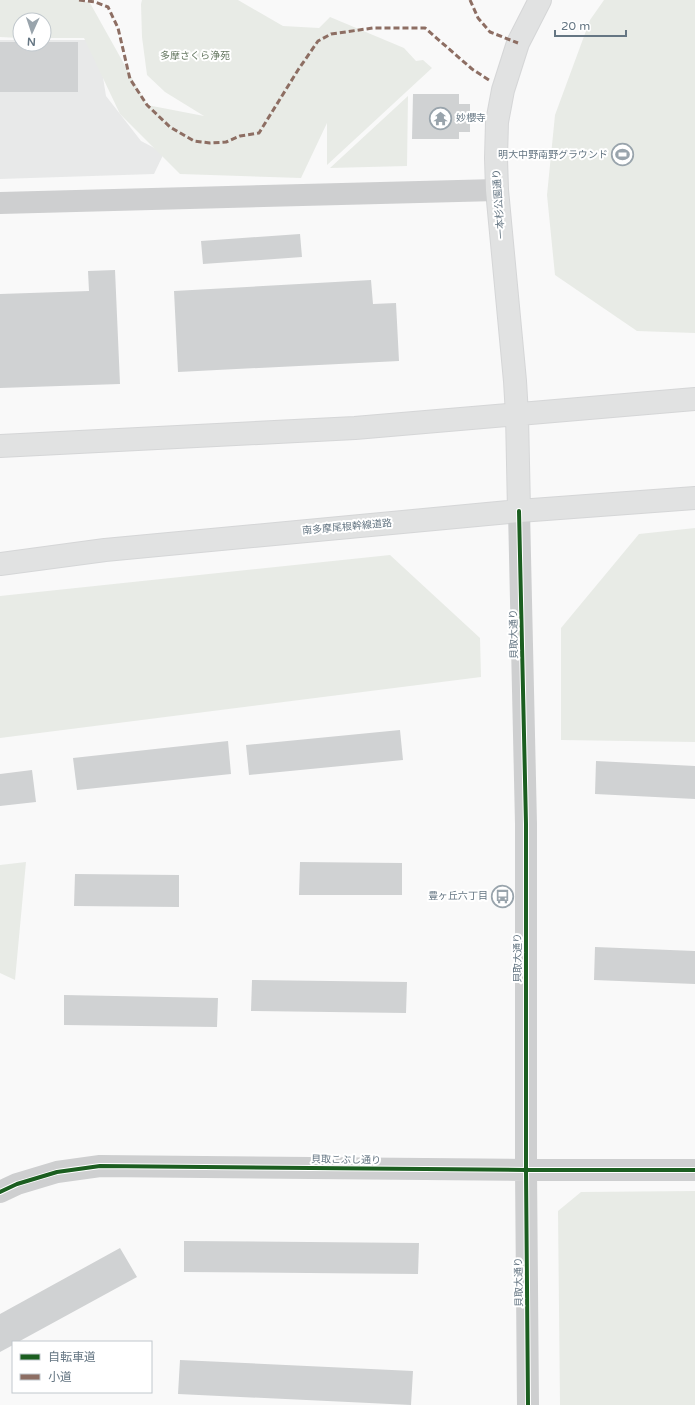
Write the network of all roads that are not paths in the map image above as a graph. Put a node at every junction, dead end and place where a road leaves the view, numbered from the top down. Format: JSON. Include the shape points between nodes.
{"nodes":[{"id":1,"x":540,"y":0,"type":"edge"},
{"id":2,"x":497,"y":190,"type":"junction"},
{"id":3,"x":0,"y":203,"type":"edge"},
{"id":4,"x":695,"y":399,"type":"edge"},
{"id":5,"x":517,"y":415,"type":"junction"},
{"id":6,"x":0,"y":446,"type":"edge"},
{"id":7,"x":695,"y":498,"type":"edge"},
{"id":8,"x":519,"y":512,"type":"junction"},
{"id":9,"x":0,"y":564,"type":"edge"},
{"id":10,"x":526,"y":1170,"type":"junction"},
{"id":11,"x":695,"y":1170,"type":"edge"},
{"id":12,"x":0,"y":1192,"type":"edge"},
{"id":13,"x":528,"y":1405,"type":"edge"}],
"edges":[{"from":1,"to":2,"type":"main road","name":"一本杉公園通り","via":[[518,43],[503,90],[497,122]]},
{"from":2,"to":3,"type":"street"},
{"from":2,"to":5,"type":"main road","name":"一本杉公園通り"},
{"from":4,"to":5,"type":"main road"},
{"from":5,"to":6,"type":"main road","via":[[355,428]]},
{"from":5,"to":8,"type":"main road","name":"一本杉公園通り"},
{"from":7,"to":8,"type":"main road","name":"南多摩尾根幹線道路"},
{"from":8,"to":9,"type":"main road","name":"南多摩尾根幹線道路","via":[[113,549]]},
{"from":8,"to":10,"type":"street","name":"貝取大通り","via":[[526,824]]},
{"from":10,"to":11,"type":"street","name":"貝取こぶし通り"},
{"from":10,"to":12,"type":"street","name":"貝取こぶし通り","via":[[100,1166],[57,1172]]},
{"from":10,"to":13,"type":"street","name":"貝取大通り"}]}
